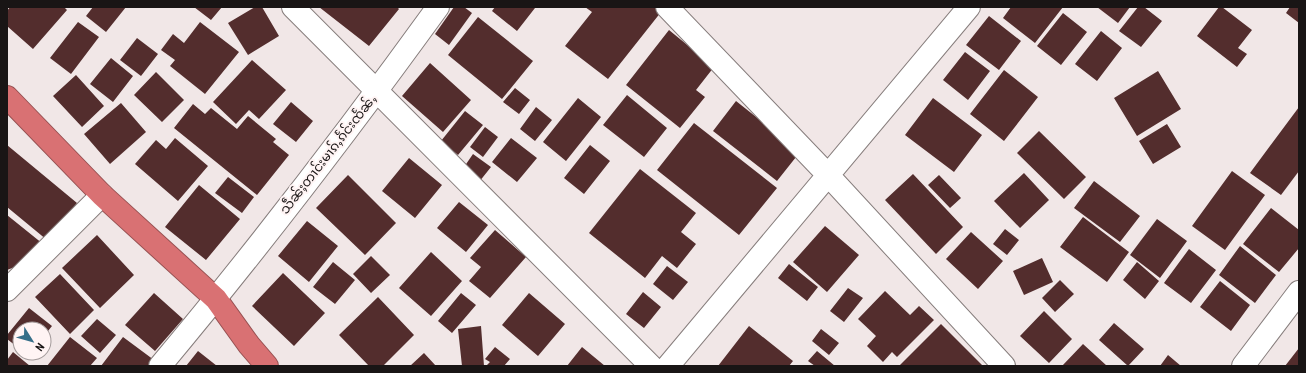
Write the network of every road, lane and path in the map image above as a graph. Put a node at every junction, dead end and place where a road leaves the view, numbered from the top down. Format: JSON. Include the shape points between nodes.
{"nodes":[{"id":1,"x":293,"y":7,"type":"edge"},
{"id":2,"x":438,"y":7,"type":"edge"},
{"id":3,"x":667,"y":7,"type":"edge"},
{"id":4,"x":969,"y":7,"type":"edge"},
{"id":5,"x":378,"y":90,"type":"junction"},
{"id":6,"x":7,"y":97,"type":"edge"},
{"id":7,"x":828,"y":175,"type":"junction"},
{"id":8,"x":102,"y":195,"type":"junction"},
{"id":9,"x":7,"y":290,"type":"edge"},
{"id":10,"x":1299,"y":292,"type":"edge"},
{"id":11,"x":216,"y":299,"type":"junction"},
{"id":12,"x":160,"y":366,"type":"edge"},
{"id":13,"x":267,"y":366,"type":"edge"},
{"id":14,"x":651,"y":366,"type":"edge"},
{"id":15,"x":668,"y":366,"type":"edge"},
{"id":16,"x":1004,"y":366,"type":"edge"},
{"id":17,"x":1242,"y":366,"type":"edge"}],
"edges":[{"from":1,"to":5,"type":"street"},
{"from":2,"to":5,"type":"street","name":"သဵၼ်ႈတၢင်းမၢၵ်ႇၵႅင်းၸႅၼ်ႇ"},
{"from":3,"to":7,"type":"street"},
{"from":4,"to":7,"type":"street"},
{"from":5,"to":11,"type":"street","name":"သဵၼ်ႈတၢင်းမၢၵ်ႇၵႅင်းၸႅၼ်ႇ"},
{"from":5,"to":14,"type":"street"},
{"from":6,"to":8,"type":"highway"},
{"from":7,"to":15,"type":"street"},
{"from":7,"to":16,"type":"street"},
{"from":8,"to":9,"type":"street"},
{"from":8,"to":11,"type":"highway"},
{"from":10,"to":17,"type":"street"},
{"from":11,"to":12,"type":"street","name":"သဵၼ်ႈတၢင်းမၢၵ်ႇၵႅင်းၸႅၼ်ႇ"},
{"from":11,"to":13,"type":"highway"}]}
